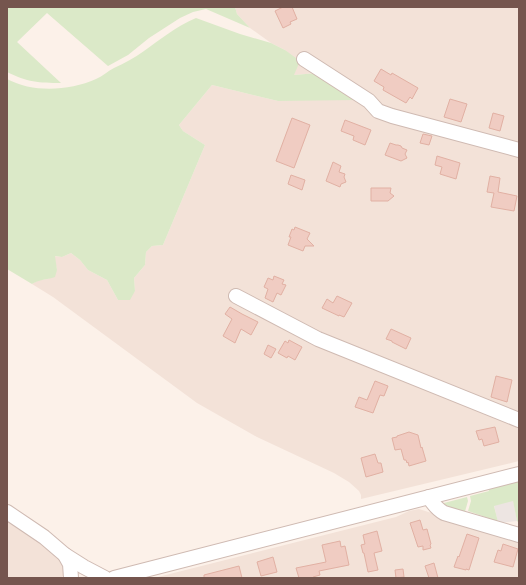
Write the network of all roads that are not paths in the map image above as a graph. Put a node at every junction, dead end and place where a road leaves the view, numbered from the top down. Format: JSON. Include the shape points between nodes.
{"nodes":[{"id":1,"x":304,"y":59,"type":"dead end"},
{"id":2,"x":519,"y":150,"type":"edge"},
{"id":3,"x":236,"y":296,"type":"dead end"},
{"id":4,"x":519,"y":420,"type":"edge"},
{"id":5,"x":519,"y":474,"type":"edge"},
{"id":6,"x":429,"y":497,"type":"junction"},
{"id":7,"x":7,"y":512,"type":"edge"},
{"id":8,"x":519,"y":535,"type":"edge"},
{"id":9,"x":65,"y":555,"type":"junction"},
{"id":10,"x":71,"y":578,"type":"edge"},
{"id":11,"x":105,"y":578,"type":"edge"},
{"id":12,"x":114,"y":578,"type":"edge"}],
"edges":[{"from":1,"to":2,"type":"street","via":[[369,101],[378,111]]},
{"from":3,"to":4,"type":"street","via":[[318,339]]},
{"from":5,"to":6,"type":"street"},
{"from":6,"to":8,"type":"street","via":[[439,510]]},
{"from":6,"to":12,"type":"street"},
{"from":7,"to":9,"type":"street"},
{"from":9,"to":10,"type":"street","via":[[70,564]]},
{"from":9,"to":11,"type":"street"}]}
